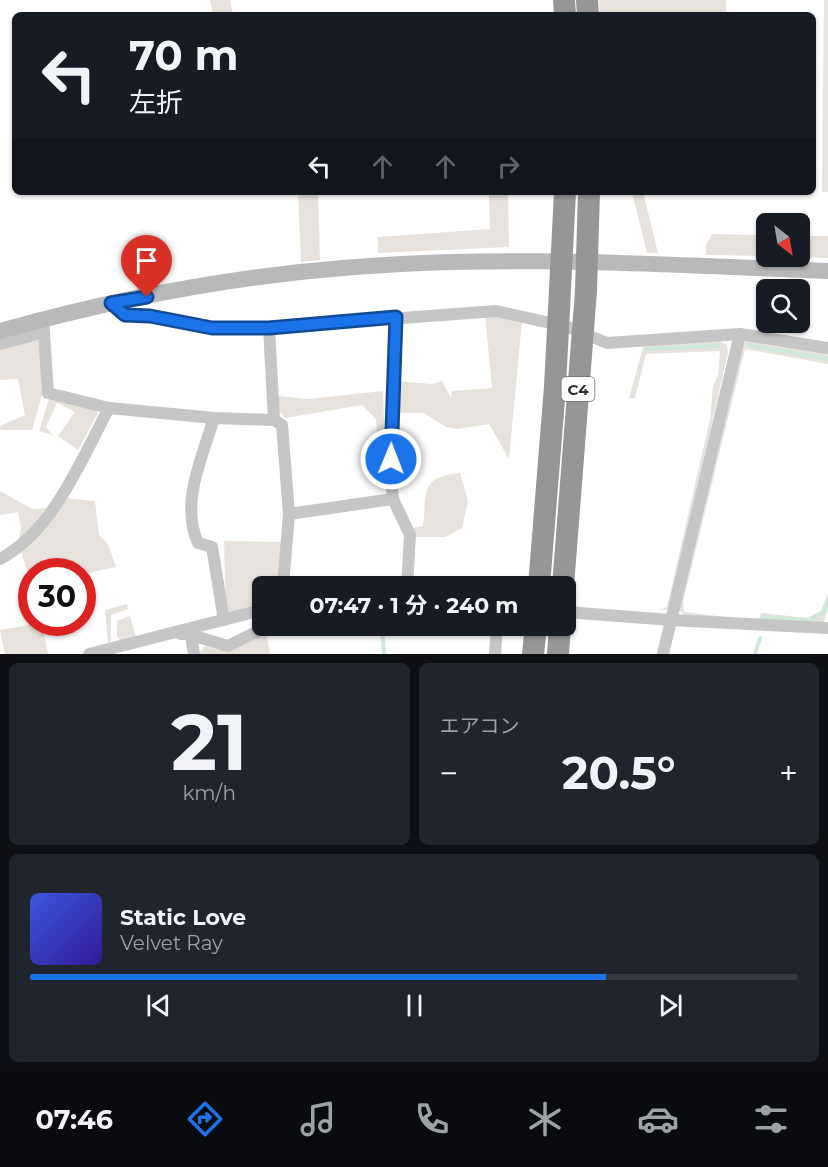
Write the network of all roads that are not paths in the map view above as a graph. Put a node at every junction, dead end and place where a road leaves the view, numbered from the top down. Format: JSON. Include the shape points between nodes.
{"nodes":[{"id":1,"x":565,"y":195,"type":"edge"},
{"id":2,"x":589,"y":195,"type":"edge"},
{"id":3,"x":828,"y":271,"type":"edge"},
{"id":4,"x":111,"y":303,"type":"junction"},
{"id":5,"x":396,"y":317,"type":"junction"},
{"id":6,"x":43,"y":325,"type":"junction"},
{"id":7,"x":269,"y":328,"type":"junction"},
{"id":8,"x":0,"y":331,"type":"edge"},
{"id":9,"x":740,"y":334,"type":"junction"},
{"id":10,"x":0,"y":344,"type":"edge"},
{"id":11,"x":828,"y":348,"type":"edge"},
{"id":12,"x":109,"y":408,"type":"junction"},
{"id":13,"x":214,"y":418,"type":"junction"},
{"id":14,"x":274,"y":420,"type":"junction"},
{"id":15,"x":393,"y":499,"type":"junction"},
{"id":16,"x":289,"y":514,"type":"junction"},
{"id":17,"x":0,"y":559,"type":"edge"},
{"id":18,"x":284,"y":576,"type":"edge"},
{"id":19,"x":408,"y":576,"type":"edge"},
{"id":20,"x":540,"y":576,"type":"edge"},
{"id":21,"x":564,"y":576,"type":"edge"},
{"id":22,"x":252,"y":613,"type":"edge"},
{"id":23,"x":576,"y":613,"type":"edge"},
{"id":24,"x":224,"y":620,"type":"junction"},
{"id":25,"x":671,"y":620,"type":"junction"},
{"id":26,"x":828,"y":628,"type":"edge"},
{"id":27,"x":191,"y":632,"type":"junction"},
{"id":28,"x":252,"y":634,"type":"edge"},
{"id":29,"x":496,"y":636,"type":"edge"},
{"id":30,"x":535,"y":636,"type":"edge"},
{"id":31,"x":559,"y":636,"type":"edge"},
{"id":32,"x":88,"y":654,"type":"edge"},
{"id":33,"x":194,"y":654,"type":"edge"},
{"id":34,"x":495,"y":654,"type":"edge"},
{"id":35,"x":533,"y":654,"type":"edge"},
{"id":36,"x":558,"y":654,"type":"edge"},
{"id":37,"x":663,"y":654,"type":"edge"}],
"edges":[{"from":1,"to":20,"type":"highway","number":"C4","bridge":true},
{"from":2,"to":21,"type":"highway","number":"C4","bridge":true,"via":[[586,291]]},
{"from":3,"to":4,"type":"street","via":[[615,263],[394,264],[255,279]]},
{"from":4,"to":6,"type":"street"},
{"from":4,"to":7,"type":"street","via":[[125,315],[212,328]]},
{"from":5,"to":7,"type":"street"},
{"from":5,"to":9,"type":"street","via":[[496,311],[568,327],[607,343]]},
{"from":5,"to":15,"type":"street"},
{"from":6,"to":8,"type":"street"},
{"from":6,"to":10,"type":"street"},
{"from":6,"to":12,"type":"street","via":[[48,393]]},
{"from":7,"to":14,"type":"street"},
{"from":9,"to":11,"type":"street"},
{"from":9,"to":25,"type":"street"},
{"from":12,"to":13,"type":"street"},
{"from":12,"to":17,"type":"street","via":[[50,512],[31,537]]},
{"from":13,"to":14,"type":"street"},
{"from":13,"to":24,"type":"street","via":[[192,490],[191,512],[198,543],[212,547]]},
{"from":14,"to":16,"type":"street","via":[[282,425]]},
{"from":15,"to":16,"type":"street"},
{"from":15,"to":19,"type":"street","via":[[410,535]]},
{"from":16,"to":18,"type":"street"},
{"from":22,"to":24,"type":"street"},
{"from":23,"to":25,"type":"street"},
{"from":24,"to":27,"type":"street"},
{"from":25,"to":26,"type":"street"},
{"from":25,"to":37,"type":"street"},
{"from":27,"to":28,"type":"street","via":[[228,646]]},
{"from":27,"to":32,"type":"street"},
{"from":27,"to":33,"type":"street"},
{"from":29,"to":34,"type":"street"},
{"from":30,"to":35,"type":"highway"},
{"from":31,"to":36,"type":"highway"}]}
